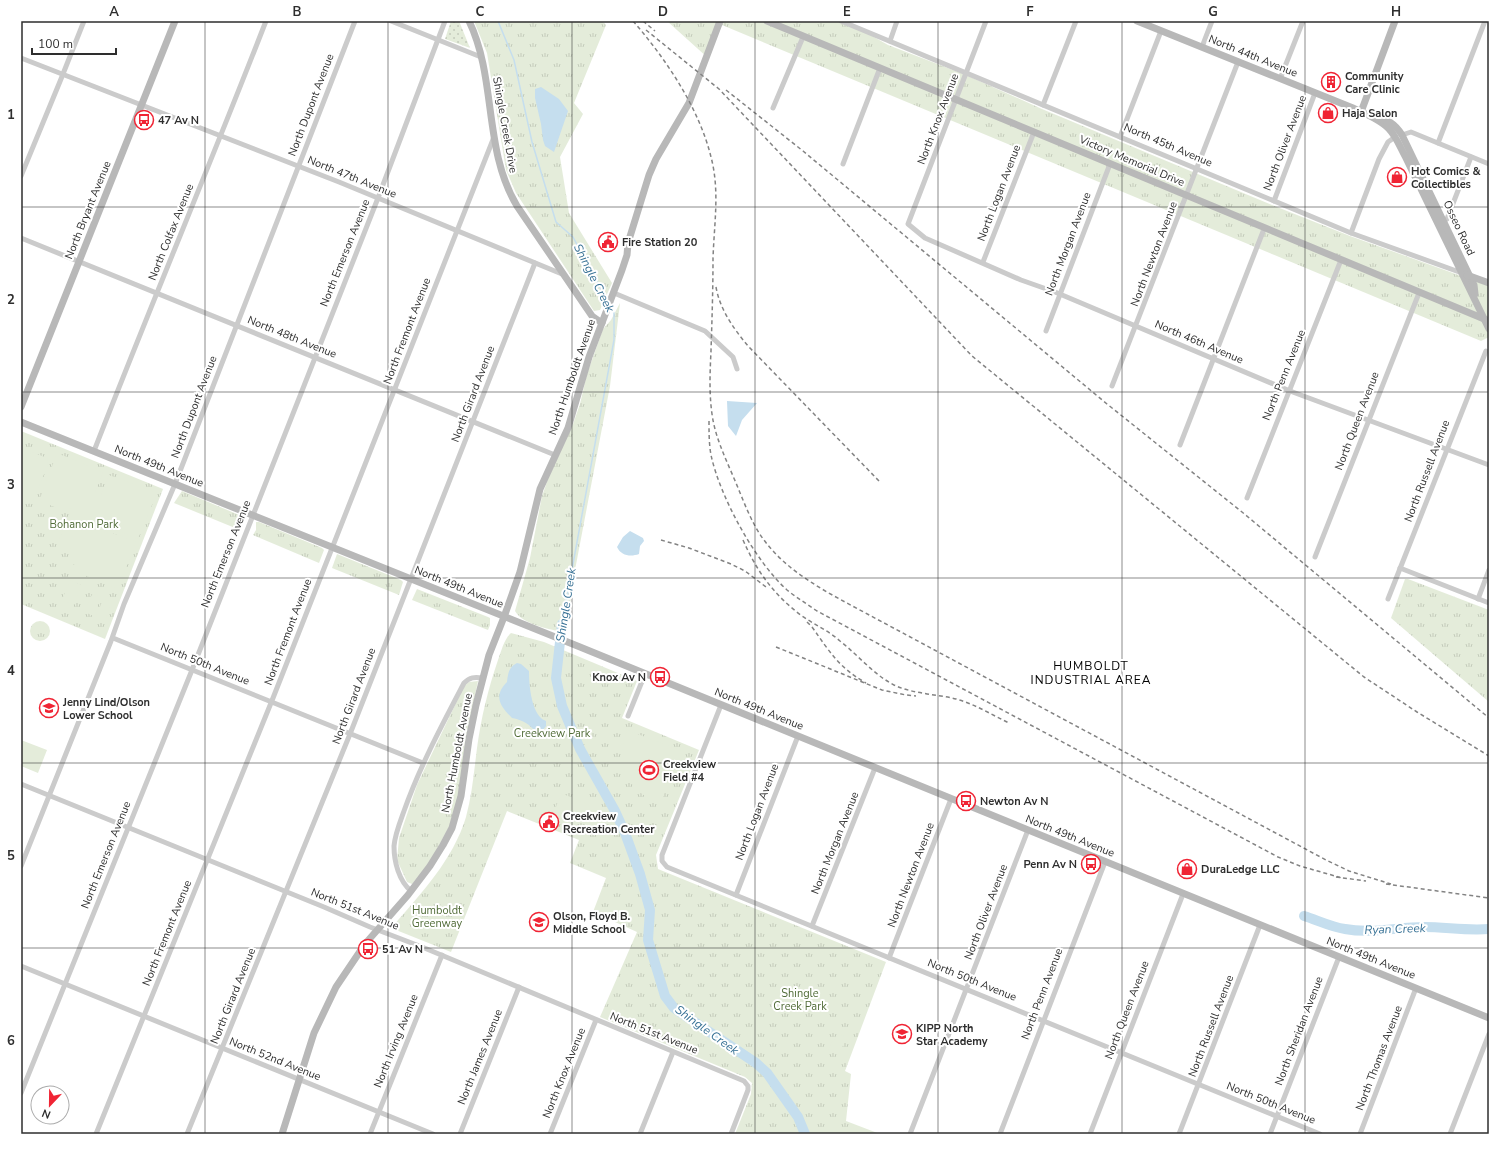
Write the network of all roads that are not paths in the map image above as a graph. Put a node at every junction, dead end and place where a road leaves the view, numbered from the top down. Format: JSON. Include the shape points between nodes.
{"nodes":[{"id":1,"x":84,"y":21,"type":"edge"},
{"id":2,"x":175,"y":21,"type":"edge"},
{"id":3,"x":266,"y":21,"type":"edge"},
{"id":4,"x":355,"y":21,"type":"edge"},
{"id":5,"x":391,"y":21,"type":"edge"},
{"id":6,"x":446,"y":21,"type":"edge"},
{"id":7,"x":469,"y":21,"type":"edge"},
{"id":8,"x":720,"y":21,"type":"edge"},
{"id":9,"x":767,"y":21,"type":"edge"},
{"id":10,"x":841,"y":21,"type":"edge"},
{"id":11,"x":897,"y":21,"type":"edge"},
{"id":12,"x":986,"y":21,"type":"edge"},
{"id":13,"x":1076,"y":21,"type":"edge"},
{"id":14,"x":1137,"y":21,"type":"edge"},
{"id":15,"x":1212,"y":21,"type":"edge"},
{"id":16,"x":1303,"y":21,"type":"edge"},
{"id":17,"x":1395,"y":21,"type":"edge"},
{"id":18,"x":1485,"y":21,"type":"edge"},
{"id":19,"x":1161,"y":31,"type":"junction"},
{"id":20,"x":803,"y":36,"type":"junction"},
{"id":21,"x":438,"y":40,"type":"junction"},
{"id":22,"x":890,"y":41,"type":"junction"},
{"id":23,"x":1202,"y":47,"type":"junction"},
{"id":24,"x":481,"y":57,"type":"junction"},
{"id":25,"x":21,"y":58,"type":"edge"},
{"id":26,"x":1238,"y":62,"type":"junction"},
{"id":27,"x":880,"y":68,"type":"junction"},
{"id":28,"x":966,"y":73,"type":"junction"},
{"id":29,"x":63,"y":75,"type":"junction"},
{"id":30,"x":1280,"y":79,"type":"junction"},
{"id":31,"x":1315,"y":93,"type":"junction"},
{"id":32,"x":956,"y":100,"type":"junction"},
{"id":33,"x":142,"y":105,"type":"junction"},
{"id":34,"x":1043,"y":105,"type":"junction"},
{"id":35,"x":773,"y":108,"type":"dead end"},
{"id":36,"x":1361,"y":112,"type":"junction"},
{"id":37,"x":1034,"y":132,"type":"junction"},
{"id":38,"x":222,"y":136,"type":"junction"},
{"id":39,"x":494,"y":136,"type":"junction"},
{"id":40,"x":1398,"y":136,"type":"junction"},
{"id":41,"x":1120,"y":137,"type":"junction"},
{"id":42,"x":1438,"y":143,"type":"junction"},
{"id":43,"x":1471,"y":156,"type":"junction"},
{"id":44,"x":843,"y":164,"type":"dead end"},
{"id":45,"x":1110,"y":164,"type":"junction"},
{"id":46,"x":1489,"y":164,"type":"edge"},
{"id":47,"x":298,"y":166,"type":"junction"},
{"id":48,"x":1198,"y":169,"type":"junction"},
{"id":49,"x":21,"y":176,"type":"edge"},
{"id":50,"x":1187,"y":196,"type":"junction"},
{"id":51,"x":378,"y":198,"type":"junction"},
{"id":52,"x":1274,"y":201,"type":"junction"},
{"id":53,"x":1443,"y":221,"type":"junction"},
{"id":54,"x":908,"y":224,"type":"joint"},
{"id":55,"x":1264,"y":228,"type":"junction"},
{"id":56,"x":456,"y":230,"type":"junction"},
{"id":57,"x":1351,"y":233,"type":"junction"},
{"id":58,"x":21,"y":238,"type":"edge"},
{"id":59,"x":1341,"y":260,"type":"junction"},
{"id":60,"x":78,"y":262,"type":"junction"},
{"id":61,"x":982,"y":262,"type":"junction"},
{"id":62,"x":535,"y":263,"type":"junction"},
{"id":63,"x":1462,"y":273,"type":"junction"},
{"id":64,"x":562,"y":274,"type":"junction"},
{"id":65,"x":1469,"y":276,"type":"junction"},
{"id":66,"x":1489,"y":283,"type":"edge"},
{"id":67,"x":157,"y":293,"type":"junction"},
{"id":68,"x":1419,"y":293,"type":"junction"},
{"id":69,"x":1060,"y":295,"type":"junction"},
{"id":70,"x":614,"y":296,"type":"junction"},
{"id":71,"x":1475,"y":298,"type":"junction"},
{"id":72,"x":1487,"y":320,"type":"edge"},
{"id":73,"x":602,"y":323,"type":"junction"},
{"id":74,"x":236,"y":326,"type":"junction"},
{"id":75,"x":1136,"y":327,"type":"junction"},
{"id":76,"x":1489,"y":329,"type":"edge"},
{"id":77,"x":1046,"y":331,"type":"dead end"},
{"id":78,"x":1486,"y":351,"type":"dead end"},
{"id":79,"x":314,"y":356,"type":"junction"},
{"id":80,"x":1212,"y":359,"type":"junction"},
{"id":81,"x":736,"y":369,"type":"dead end"},
{"id":82,"x":1112,"y":386,"type":"dead end"},
{"id":83,"x":394,"y":390,"type":"junction"},
{"id":84,"x":1290,"y":391,"type":"junction"},
{"id":85,"x":21,"y":407,"type":"edge"},
{"id":86,"x":1368,"y":420,"type":"junction"},
{"id":87,"x":21,"y":422,"type":"edge"},
{"id":88,"x":473,"y":422,"type":"junction"},
{"id":89,"x":1180,"y":445,"type":"dead end"},
{"id":90,"x":1446,"y":449,"type":"junction"},
{"id":91,"x":94,"y":451,"type":"junction"},
{"id":92,"x":555,"y":455,"type":"junction"},
{"id":93,"x":1489,"y":465,"type":"edge"},
{"id":94,"x":175,"y":484,"type":"junction"},
{"id":95,"x":1247,"y":498,"type":"dead end"},
{"id":96,"x":253,"y":515,"type":"junction"},
{"id":97,"x":331,"y":547,"type":"junction"},
{"id":98,"x":1315,"y":557,"type":"dead end"},
{"id":99,"x":1400,"y":568,"type":"junction"},
{"id":100,"x":1489,"y":570,"type":"edge"},
{"id":101,"x":411,"y":580,"type":"junction"},
{"id":102,"x":1388,"y":599,"type":"dead end"},
{"id":103,"x":1478,"y":599,"type":"junction"},
{"id":104,"x":1489,"y":603,"type":"edge"},
{"id":105,"x":504,"y":617,"type":"junction"},
{"id":106,"x":113,"y":638,"type":"junction"},
{"id":107,"x":192,"y":670,"type":"junction"},
{"id":108,"x":645,"y":674,"type":"junction"},
{"id":109,"x":483,"y":678,"type":"junction"},
{"id":110,"x":271,"y":702,"type":"junction"},
{"id":111,"x":721,"y":705,"type":"junction"},
{"id":112,"x":628,"y":716,"type":"dead end"},
{"id":113,"x":350,"y":734,"type":"junction"},
{"id":114,"x":798,"y":736,"type":"junction"},
{"id":115,"x":423,"y":763,"type":"junction"},
{"id":116,"x":875,"y":768,"type":"junction"},
{"id":117,"x":21,"y":784,"type":"edge"},
{"id":118,"x":49,"y":796,"type":"junction"},
{"id":119,"x":951,"y":799,"type":"junction"},
{"id":120,"x":128,"y":828,"type":"junction"},
{"id":121,"x":1028,"y":830,"type":"junction"},
{"id":122,"x":207,"y":860,"type":"junction"},
{"id":123,"x":1105,"y":862,"type":"junction"},
{"id":124,"x":21,"y":866,"type":"edge"},
{"id":125,"x":411,"y":891,"type":"junction"},
{"id":126,"x":286,"y":892,"type":"junction"},
{"id":127,"x":1183,"y":894,"type":"junction"},
{"id":128,"x":736,"y":895,"type":"junction"},
{"id":129,"x":1260,"y":925,"type":"junction"},
{"id":130,"x":812,"y":926,"type":"junction"},
{"id":131,"x":378,"y":930,"type":"junction"},
{"id":132,"x":442,"y":955,"type":"junction"},
{"id":133,"x":1339,"y":957,"type":"junction"},
{"id":134,"x":890,"y":958,"type":"junction"},
{"id":135,"x":21,"y":966,"type":"edge"},
{"id":136,"x":65,"y":984,"type":"junction"},
{"id":137,"x":519,"y":987,"type":"junction"},
{"id":138,"x":1416,"y":988,"type":"junction"},
{"id":139,"x":966,"y":989,"type":"junction"},
{"id":140,"x":144,"y":1016,"type":"junction"},
{"id":141,"x":1489,"y":1018,"type":"edge"},
{"id":142,"x":596,"y":1020,"type":"junction"},
{"id":143,"x":1044,"y":1021,"type":"junction"},
{"id":144,"x":1489,"y":1034,"type":"edge"},
{"id":145,"x":222,"y":1048,"type":"junction"},
{"id":146,"x":672,"y":1052,"type":"junction"},
{"id":147,"x":1121,"y":1052,"type":"junction"},
{"id":148,"x":300,"y":1080,"type":"junction"},
{"id":149,"x":1199,"y":1085,"type":"junction"},
{"id":150,"x":21,"y":1093,"type":"edge"},
{"id":151,"x":379,"y":1112,"type":"junction"},
{"id":152,"x":1277,"y":1116,"type":"junction"},
{"id":153,"x":96,"y":1134,"type":"edge"},
{"id":154,"x":187,"y":1134,"type":"edge"},
{"id":155,"x":282,"y":1134,"type":"edge"},
{"id":156,"x":370,"y":1134,"type":"edge"},
{"id":157,"x":433,"y":1134,"type":"edge"},
{"id":158,"x":460,"y":1134,"type":"edge"},
{"id":159,"x":550,"y":1134,"type":"edge"},
{"id":160,"x":640,"y":1134,"type":"edge"},
{"id":161,"x":730,"y":1134,"type":"edge"},
{"id":162,"x":910,"y":1134,"type":"edge"},
{"id":163,"x":1000,"y":1134,"type":"edge"},
{"id":164,"x":1090,"y":1134,"type":"edge"},
{"id":165,"x":1179,"y":1134,"type":"edge"},
{"id":166,"x":1270,"y":1134,"type":"edge"},
{"id":167,"x":1320,"y":1134,"type":"edge"},
{"id":168,"x":1360,"y":1134,"type":"edge"},
{"id":169,"x":1450,"y":1134,"type":"edge"}],
"edges":[{"from":1,"to":29,"type":"street"},
{"from":2,"to":33,"type":"street","name":"North Bryant Avenue"},
{"from":3,"to":38,"type":"street","name":"North Colfax Avenue"},
{"from":4,"to":47,"type":"street","name":"North Dupont Avenue"},
{"from":5,"to":21,"type":"street"},
{"from":6,"to":21,"type":"street","name":"North Emerson Avenue"},
{"from":7,"to":24,"type":"street","name":"Shingle Creek Drive"},
{"from":8,"to":70,"type":"street","name":"North Humboldt Avenue","via":[[689,103],[649,175]]},
{"from":9,"to":20,"type":"street","name":"Victory Memorial Drive"},
{"from":10,"to":22,"type":"street","name":"North 45th Avenue"},
{"from":11,"to":22,"type":"street"},
{"from":12,"to":28,"type":"street","name":"North Knox Avenue"},
{"from":13,"to":34,"type":"street"},
{"from":14,"to":19,"type":"street","name":"North 44th Avenue"},
{"from":15,"to":23,"type":"street"},
{"from":16,"to":30,"type":"street"},
{"from":17,"to":36,"type":"street"},
{"from":18,"to":42,"type":"street"},
{"from":19,"to":23,"type":"street","name":"North 44th Avenue"},
{"from":19,"to":41,"type":"street"},
{"from":20,"to":27,"type":"street","name":"Victory Memorial Drive"},
{"from":20,"to":35,"type":"street"},
{"from":21,"to":24,"type":"street"},
{"from":21,"to":51,"type":"street","name":"North Emerson Avenue"},
{"from":22,"to":28,"type":"street","name":"North 45th Avenue"},
{"from":23,"to":26,"type":"street","name":"North 44th Avenue"},
{"from":24,"to":39,"type":"street","name":"Shingle Creek Drive"},
{"from":25,"to":29,"type":"street","name":"North 47th Avenue"},
{"from":26,"to":30,"type":"street","name":"North 44th Avenue"},
{"from":26,"to":48,"type":"street","name":"North Newton Avenue"},
{"from":27,"to":32,"type":"street","name":"Victory Memorial Drive"},
{"from":27,"to":44,"type":"street"},
{"from":28,"to":32,"type":"street","name":"North Knox Avenue"},
{"from":28,"to":34,"type":"street","name":"North 45th Avenue"},
{"from":29,"to":33,"type":"street","name":"North 47th Avenue"},
{"from":29,"to":49,"type":"street"},
{"from":30,"to":31,"type":"street","name":"North 44th Avenue"},
{"from":31,"to":36,"type":"street","name":"North 44th Avenue"},
{"from":31,"to":52,"type":"street","name":"North Oliver Avenue"},
{"from":32,"to":37,"type":"street","name":"Victory Memorial Drive"},
{"from":32,"to":54,"type":"street","name":"North Knox Avenue"},
{"from":33,"to":38,"type":"street","name":"North 47th Avenue"},
{"from":33,"to":60,"type":"street","name":"North Bryant Avenue"},
{"from":34,"to":41,"type":"street","name":"North 45th Avenue"},
{"from":36,"to":40,"type":"street","name":"Osseo Road","via":[[1394,124]]},
{"from":37,"to":45,"type":"street","name":"Victory Memorial Drive"},
{"from":37,"to":61,"type":"street","name":"North Logan Avenue"},
{"from":38,"to":47,"type":"street","name":"North 47th Avenue"},
{"from":38,"to":67,"type":"street","name":"North Colfax Avenue"},
{"from":39,"to":56,"type":"street","name":"North Fremont Avenue"},
{"from":39,"to":64,"type":"street","name":"Shingle Creek Drive","via":[[508,190]]},
{"from":40,"to":42,"type":"street","via":[[1411,132]]},
{"from":40,"to":53,"type":"street","name":"Osseo Road"},
{"from":40,"to":57,"type":"street","via":[[1388,142],[1379,159]]},
{"from":40,"to":63,"type":"street","name":"Osseo Road"},
{"from":41,"to":48,"type":"street","name":"North 45th Avenue"},
{"from":42,"to":43,"type":"street"},
{"from":43,"to":46,"type":"street"},
{"from":43,"to":53,"type":"street","via":[[1447,220]]},
{"from":45,"to":50,"type":"street","name":"Victory Memorial Drive"},
{"from":45,"to":69,"type":"street","name":"North Morgan Avenue"},
{"from":47,"to":51,"type":"street","name":"North 47th Avenue"},
{"from":47,"to":74,"type":"street","name":"North Dupont Avenue"},
{"from":48,"to":50,"type":"street","name":"North Newton Avenue"},
{"from":48,"to":52,"type":"street","name":"North 45th Avenue"},
{"from":50,"to":55,"type":"street","name":"Victory Memorial Drive"},
{"from":50,"to":75,"type":"street","name":"North Newton Avenue"},
{"from":51,"to":56,"type":"street","name":"North 47th Avenue"},
{"from":51,"to":79,"type":"street","name":"North Emerson Avenue"},
{"from":52,"to":57,"type":"street","name":"North 45th Avenue"},
{"from":53,"to":65,"type":"street","name":"Osseo Road"},
{"from":54,"to":61,"type":"street","name":"North 46th Avenue","via":[[925,238]]},
{"from":55,"to":59,"type":"street","name":"Victory Memorial Drive"},
{"from":55,"to":80,"type":"street"},
{"from":56,"to":62,"type":"street","name":"North 47th Avenue"},
{"from":56,"to":83,"type":"street","name":"North Fremont Avenue"},
{"from":57,"to":63,"type":"street","name":"North 45th Avenue"},
{"from":58,"to":60,"type":"street","name":"North 48th Avenue"},
{"from":59,"to":68,"type":"street","name":"Victory Memorial Drive"},
{"from":59,"to":84,"type":"street","name":"North Penn Avenue"},
{"from":60,"to":67,"type":"street","name":"North 48th Avenue"},
{"from":60,"to":85,"type":"street","name":"North Bryant Avenue"},
{"from":61,"to":69,"type":"street","name":"North 46th Avenue"},
{"from":62,"to":64,"type":"street","name":"North 47th Avenue"},
{"from":62,"to":88,"type":"street","name":"North Girard Avenue"},
{"from":63,"to":65,"type":"street","name":"North 45th Avenue"},
{"from":63,"to":71,"type":"street","name":"Osseo Road"},
{"from":64,"to":73,"type":"street","name":"Shingle Creek Drive","via":[[592,316]]},
{"from":65,"to":66,"type":"street","name":"North 45th Avenue"},
{"from":65,"to":71,"type":"street","name":"Osseo Road","via":[[1474,285]]},
{"from":67,"to":74,"type":"street","name":"North 48th Avenue"},
{"from":67,"to":91,"type":"street","name":"North Colfax Avenue"},
{"from":68,"to":72,"type":"street","name":"Victory Memorial Drive"},
{"from":68,"to":86,"type":"street","name":"North Queen Avenue"},
{"from":69,"to":75,"type":"street","name":"North 46th Avenue"},
{"from":69,"to":77,"type":"street","name":"North Morgan Avenue"},
{"from":70,"to":73,"type":"street","name":"North Humboldt Avenue"},
{"from":70,"to":81,"type":"street","via":[[705,331],[733,358]]},
{"from":71,"to":72,"type":"street","name":"Osseo Road"},
{"from":72,"to":76,"type":"street","name":"Osseo Road"},
{"from":73,"to":92,"type":"street","name":"North Humboldt Avenue","via":[[582,377],[568,428]]},
{"from":74,"to":79,"type":"street","name":"North 48th Avenue"},
{"from":74,"to":94,"type":"street","name":"North Dupont Avenue"},
{"from":75,"to":80,"type":"street","name":"North 46th Avenue"},
{"from":75,"to":82,"type":"street","name":"North Newton Avenue"},
{"from":78,"to":90,"type":"street","name":"North Russell Avenue"},
{"from":79,"to":83,"type":"street","name":"North 48th Avenue"},
{"from":79,"to":96,"type":"street","name":"North Emerson Avenue"},
{"from":80,"to":84,"type":"street","name":"North 46th Avenue"},
{"from":80,"to":89,"type":"street"},
{"from":83,"to":88,"type":"street","name":"North 48th Avenue"},
{"from":83,"to":97,"type":"street","name":"North Fremont Avenue"},
{"from":84,"to":86,"type":"street","name":"North 46th Avenue"},
{"from":84,"to":95,"type":"street","name":"North Penn Avenue"},
{"from":86,"to":90,"type":"street","name":"North 46th Avenue"},
{"from":86,"to":98,"type":"street","name":"North Queen Avenue"},
{"from":87,"to":91,"type":"street","name":"North 49th Avenue"},
{"from":88,"to":92,"type":"street","name":"North 48th Avenue"},
{"from":88,"to":101,"type":"street","name":"North Girard Avenue"},
{"from":90,"to":93,"type":"street","name":"North 46th Avenue"},
{"from":90,"to":99,"type":"street","name":"North Russell Avenue"},
{"from":91,"to":94,"type":"street","name":"North 49th Avenue"},
{"from":92,"to":105,"type":"street","name":"North Humboldt Avenue","via":[[540,489],[520,572]]},
{"from":94,"to":96,"type":"street","name":"North 49th Avenue"},
{"from":94,"to":106,"type":"street","name":"North Dupont Avenue","via":[[124,604]]},
{"from":96,"to":97,"type":"street","name":"North 49th Avenue"},
{"from":96,"to":107,"type":"street","name":"North Emerson Avenue"},
{"from":97,"to":101,"type":"street","name":"North 49th Avenue"},
{"from":97,"to":110,"type":"street","name":"North Fremont Avenue"},
{"from":99,"to":102,"type":"street","name":"North Russell Avenue"},
{"from":99,"to":103,"type":"street"},
{"from":100,"to":103,"type":"street"},
{"from":101,"to":105,"type":"street","name":"North 49th Avenue"},
{"from":101,"to":113,"type":"street","name":"North Girard Avenue"},
{"from":103,"to":104,"type":"street"},
{"from":105,"to":108,"type":"street","name":"North 49th Avenue"},
{"from":105,"to":109,"type":"street","name":"North Humboldt Avenue"},
{"from":106,"to":107,"type":"street","name":"North 50th Avenue"},
{"from":106,"to":118,"type":"street","name":"North Dupont Avenue"},
{"from":107,"to":110,"type":"street","name":"North 50th Avenue"},
{"from":107,"to":120,"type":"street","name":"North Emerson Avenue"},
{"from":108,"to":111,"type":"street","name":"North 49th Avenue"},
{"from":108,"to":112,"type":"street"},
{"from":109,"to":115,"type":"street","name":"North Humboldt Avenue","via":[[469,678],[464,683]]},
{"from":109,"to":125,"type":"street","name":"North Humboldt Avenue","via":[[469,739],[461,796],[452,828],[430,866]]},
{"from":110,"to":113,"type":"street","name":"North 50th Avenue"},
{"from":110,"to":122,"type":"street","name":"North Fremont Avenue"},
{"from":111,"to":114,"type":"street","name":"North 49th Avenue"},
{"from":111,"to":128,"type":"street","name":"North 50th Avenue","via":[[662,855],[662,861],[667,867]]},
{"from":113,"to":115,"type":"street","name":"North 50th Avenue"},
{"from":113,"to":126,"type":"street","name":"North Girard Avenue"},
{"from":114,"to":116,"type":"street","name":"North 49th Avenue"},
{"from":114,"to":128,"type":"street","name":"North Logan Avenue"},
{"from":115,"to":125,"type":"street","name":"North Humboldt Avenue","via":[[396,834],[394,846],[399,873],[405,886]]},
{"from":116,"to":119,"type":"street","name":"North 49th Avenue"},
{"from":116,"to":130,"type":"street","name":"North Morgan Avenue"},
{"from":117,"to":118,"type":"street","name":"North 51st Avenue"},
{"from":118,"to":120,"type":"street","name":"North 51st Avenue"},
{"from":118,"to":124,"type":"street","name":"North Dupont Avenue"},
{"from":119,"to":121,"type":"street","name":"North 49th Avenue"},
{"from":119,"to":134,"type":"street","name":"North Newton Avenue"},
{"from":120,"to":122,"type":"street","name":"North 51st Avenue"},
{"from":120,"to":136,"type":"street","name":"North Emerson Avenue"},
{"from":121,"to":123,"type":"street","name":"North 49th Avenue"},
{"from":121,"to":139,"type":"street","name":"North Oliver Avenue"},
{"from":122,"to":126,"type":"street","name":"North 51st Avenue"},
{"from":122,"to":140,"type":"street","name":"North Fremont Avenue"},
{"from":123,"to":127,"type":"street","name":"North 49th Avenue"},
{"from":123,"to":143,"type":"street","name":"North Penn Avenue"},
{"from":125,"to":131,"type":"street","name":"North Humboldt Avenue"},
{"from":126,"to":131,"type":"street","name":"North 51st Avenue"},
{"from":126,"to":145,"type":"street","name":"North Girard Avenue"},
{"from":127,"to":129,"type":"street","name":"North 49th Avenue"},
{"from":127,"to":147,"type":"street","name":"North Queen Avenue"},
{"from":128,"to":130,"type":"street","name":"North 50th Avenue"},
{"from":129,"to":133,"type":"street","name":"North 49th Avenue"},
{"from":129,"to":149,"type":"street","name":"North Russell Avenue"},
{"from":130,"to":134,"type":"street","name":"North 50th Avenue"},
{"from":131,"to":132,"type":"street","name":"North 51st Avenue"},
{"from":131,"to":148,"type":"street","name":"North Humboldt Avenue","via":[[365,944],[336,987],[314,1033]]},
{"from":132,"to":137,"type":"street","name":"North 51st Avenue"},
{"from":132,"to":151,"type":"street","name":"North Irving Avenue"},
{"from":133,"to":138,"type":"street","name":"North 49th Avenue"},
{"from":133,"to":152,"type":"street","name":"North Sheridan Avenue"},
{"from":134,"to":139,"type":"street","name":"North 50th Avenue"},
{"from":135,"to":136,"type":"street","name":"North 52nd Avenue"},
{"from":136,"to":140,"type":"street","name":"North 52nd Avenue"},
{"from":136,"to":150,"type":"street","name":"North Emerson Avenue"},
{"from":137,"to":142,"type":"street","name":"North 51st Avenue"},
{"from":137,"to":158,"type":"street","name":"North James Avenue"},
{"from":138,"to":141,"type":"street","name":"North 49th Avenue"},
{"from":138,"to":168,"type":"street","name":"North Thomas Avenue"},
{"from":139,"to":143,"type":"street","name":"North 50th Avenue"},
{"from":139,"to":162,"type":"street","name":"North Oliver Avenue"},
{"from":140,"to":145,"type":"street","name":"North 52nd Avenue"},
{"from":140,"to":153,"type":"street","name":"North Fremont Avenue"},
{"from":142,"to":146,"type":"street","name":"North 51st Avenue"},
{"from":142,"to":159,"type":"street","name":"North Knox Avenue"},
{"from":143,"to":147,"type":"street","name":"North 50th Avenue"},
{"from":143,"to":163,"type":"street","name":"North Penn Avenue"},
{"from":144,"to":169,"type":"street"},
{"from":145,"to":148,"type":"street","name":"North 52nd Avenue"},
{"from":145,"to":154,"type":"street","name":"North Girard Avenue"},
{"from":146,"to":160,"type":"street"},
{"from":146,"to":161,"type":"street","name":"North 51st Avenue","via":[[740,1079],[746,1084],[748,1090]]},
{"from":147,"to":149,"type":"street","name":"North 50th Avenue"},
{"from":147,"to":164,"type":"street","name":"North Queen Avenue"},
{"from":148,"to":151,"type":"street","name":"North 52nd Avenue"},
{"from":148,"to":155,"type":"street","name":"North Humboldt Avenue"},
{"from":149,"to":152,"type":"street","name":"North 50th Avenue"},
{"from":149,"to":165,"type":"street","name":"North Russell Avenue"},
{"from":151,"to":156,"type":"street","name":"North Irving Avenue"},
{"from":151,"to":157,"type":"street","name":"North 52nd Avenue"},
{"from":152,"to":166,"type":"street","name":"North Sheridan Avenue"},
{"from":152,"to":167,"type":"street","name":"North 50th Avenue"}]}
